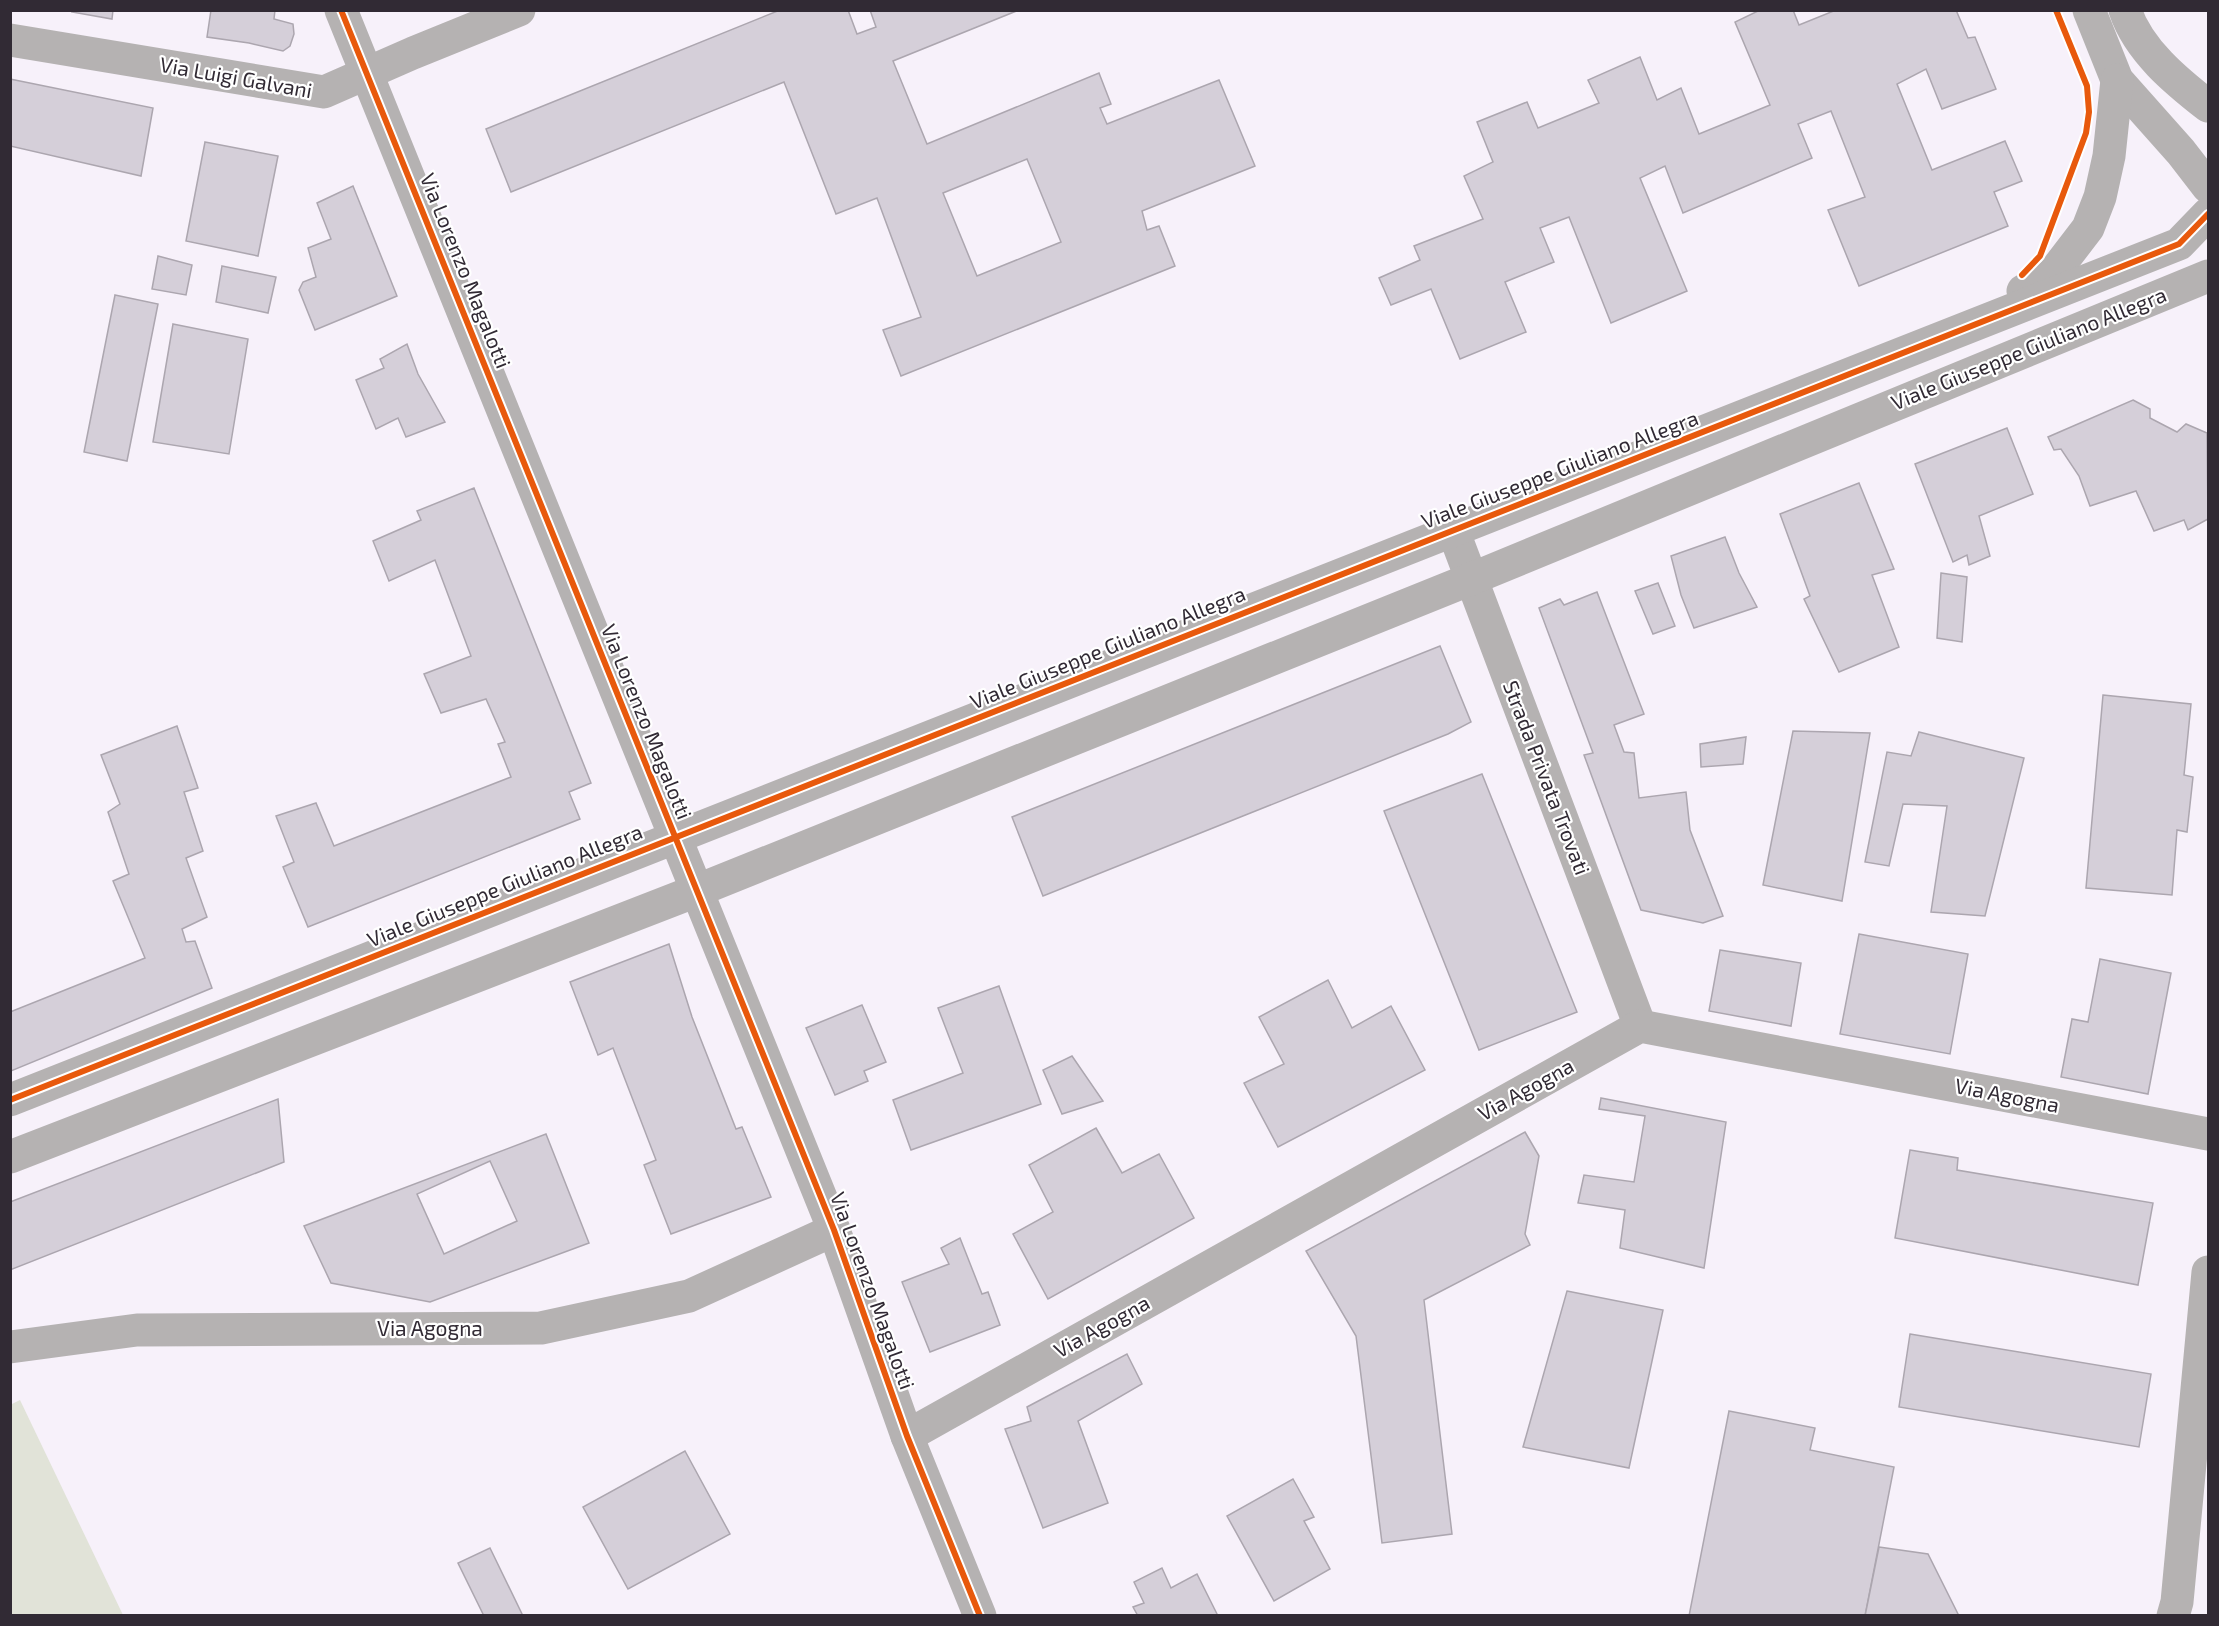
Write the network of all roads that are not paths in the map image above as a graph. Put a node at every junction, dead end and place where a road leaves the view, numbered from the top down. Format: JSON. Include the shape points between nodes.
{"nodes":[{"id":1,"x":341,"y":10,"type":"edge"},
{"id":2,"x":519,"y":10,"type":"edge"},
{"id":3,"x":2089,"y":10,"type":"edge"},
{"id":4,"x":2125,"y":10,"type":"edge"},
{"id":5,"x":10,"y":40,"type":"edge"},
{"id":6,"x":366,"y":74,"type":"junction"},
{"id":7,"x":2117,"y":80,"type":"junction"},
{"id":8,"x":2208,"y":106,"type":"edge"},
{"id":9,"x":2208,"y":187,"type":"edge"},
{"id":10,"x":2208,"y":214,"type":"edge"},
{"id":11,"x":2208,"y":276,"type":"edge"},
{"id":12,"x":1980,"y":323,"type":"junction"},
{"id":13,"x":1453,"y":530,"type":"junction"},
{"id":14,"x":1471,"y":579,"type":"junction"},
{"id":15,"x":675,"y":837,"type":"junction"},
{"id":16,"x":696,"y":891,"type":"junction"},
{"id":17,"x":1640,"y":1026,"type":"junction"},
{"id":18,"x":10,"y":1100,"type":"edge"},
{"id":19,"x":2208,"y":1134,"type":"edge"},
{"id":20,"x":10,"y":1157,"type":"edge"},
{"id":21,"x":834,"y":1230,"type":"junction"},
{"id":22,"x":2208,"y":1272,"type":"edge"},
{"id":23,"x":10,"y":1347,"type":"edge"},
{"id":24,"x":907,"y":1436,"type":"junction"},
{"id":25,"x":980,"y":1616,"type":"edge"},
{"id":26,"x":2173,"y":1616,"type":"edge"}],
"edges":[{"from":1,"to":6,"type":"street","name":"Via Lorenzo Magalotti"},
{"from":2,"to":6,"type":"street","name":"Via Luigi Galvani"},
{"from":3,"to":7,"type":"street"},
{"from":4,"to":8,"type":"street","via":[[2158,64]]},
{"from":5,"to":6,"type":"street","name":"Via Luigi Galvani","via":[[324,92]]},
{"from":6,"to":15,"type":"street","name":"Via Lorenzo Magalotti"},
{"from":7,"to":9,"type":"street"},
{"from":7,"to":12,"type":"street","via":[[2109,156],[2088,228],[2052,276],[2002,302]]},
{"from":10,"to":12,"type":"street","name":"Viale Giuseppe Giuliano Allegra","via":[[2179,244]]},
{"from":11,"to":14,"type":"street","name":"Viale Giuseppe Giuliano Allegra"},
{"from":12,"to":13,"type":"street","name":"Viale Giuseppe Giuliano Allegra"},
{"from":13,"to":14,"type":"street","name":"Strada Privata Trovati"},
{"from":13,"to":15,"type":"street","name":"Viale Giuseppe Giuliano Allegra"},
{"from":14,"to":16,"type":"street","name":"Viale Giuseppe Giuliano Allegra"},
{"from":14,"to":17,"type":"street","name":"Strada Privata Trovati"},
{"from":15,"to":16,"type":"street","name":"Via Lorenzo Magalotti"},
{"from":15,"to":18,"type":"street","name":"Viale Giuseppe Giuliano Allegra"},
{"from":16,"to":20,"type":"street","name":"Viale Giuseppe Giuliano Allegra"},
{"from":16,"to":21,"type":"street","name":"Via Lorenzo Magalotti"},
{"from":17,"to":19,"type":"street","name":"Via Agogna"},
{"from":17,"to":24,"type":"street","name":"Via Agogna"},
{"from":21,"to":23,"type":"street","name":"Via Agogna","via":[[689,1296],[541,1329],[138,1330]]},
{"from":21,"to":24,"type":"street","name":"Via Lorenzo Magalotti"},
{"from":22,"to":26,"type":"street"},
{"from":24,"to":25,"type":"street","name":"Via Lorenzo Magalotti"}]}
